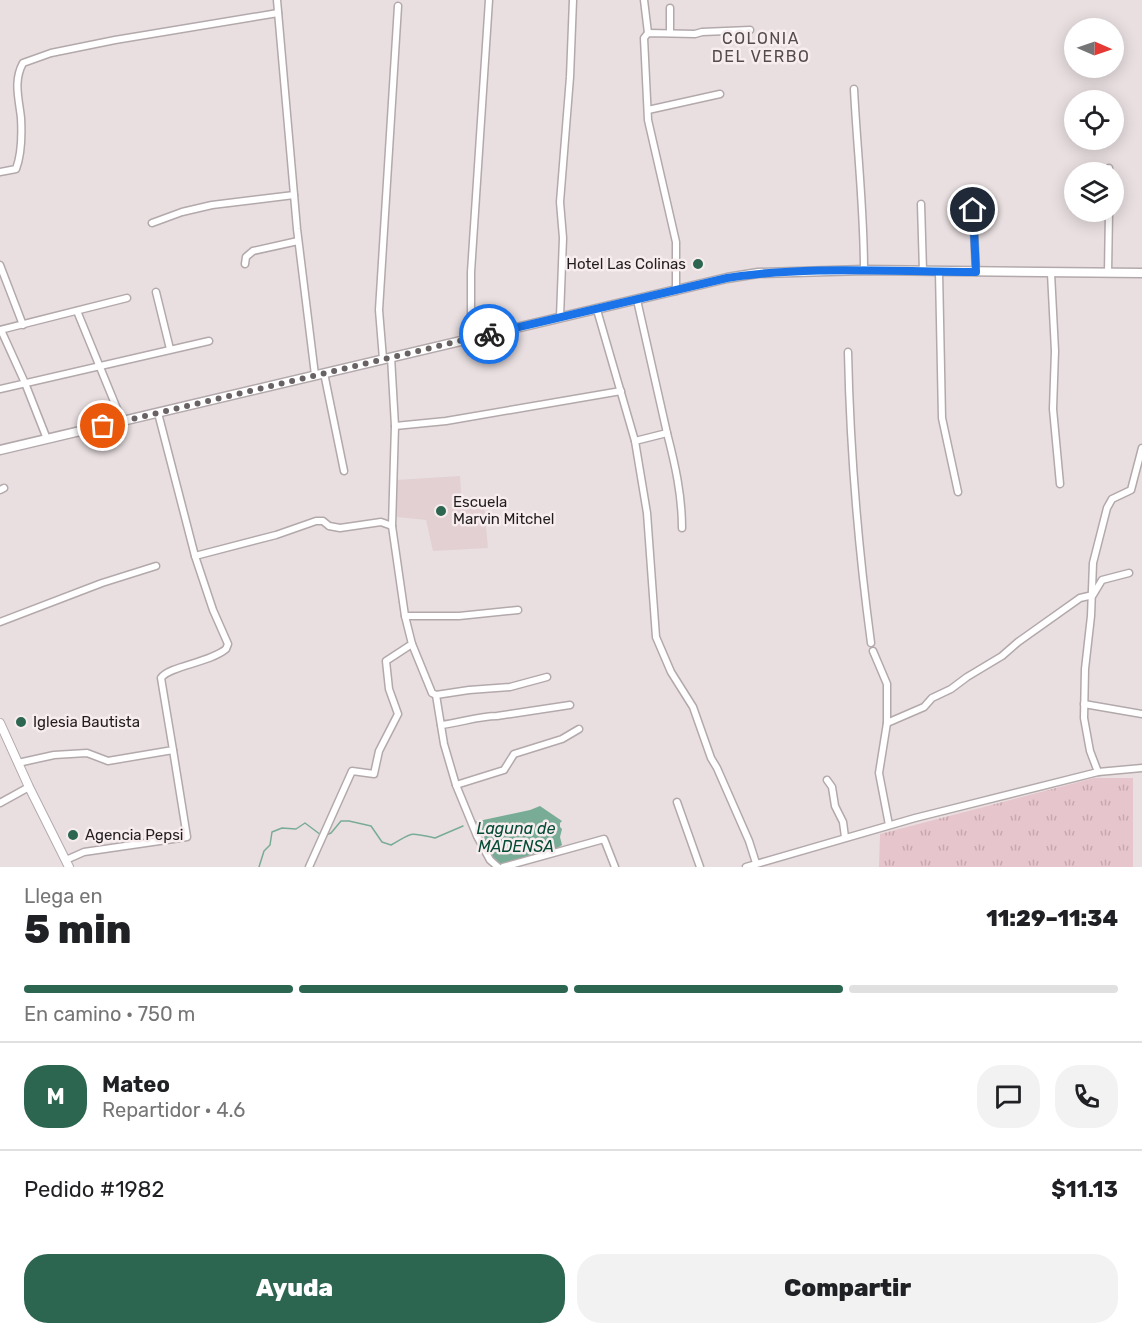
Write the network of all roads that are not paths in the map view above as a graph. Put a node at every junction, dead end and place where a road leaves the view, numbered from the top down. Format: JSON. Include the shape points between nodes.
{"nodes":[{"id":1,"x":277,"y":0,"type":"edge"},
{"id":2,"x":489,"y":0,"type":"edge"},
{"id":3,"x":573,"y":0,"type":"edge"},
{"id":4,"x":644,"y":0,"type":"edge"},
{"id":5,"x":398,"y":6,"type":"dead end"},
{"id":6,"x":670,"y":8,"type":"dead end"},
{"id":7,"x":279,"y":13,"type":"junction"},
{"id":8,"x":750,"y":30,"type":"dead end"},
{"id":9,"x":670,"y":32,"type":"junction"},
{"id":10,"x":648,"y":33,"type":"junction"},
{"id":11,"x":854,"y":89,"type":"dead end"},
{"id":12,"x":720,"y":94,"type":"dead end"},
{"id":13,"x":648,"y":110,"type":"junction"},
{"id":14,"x":0,"y":172,"type":"edge"},
{"id":15,"x":294,"y":195,"type":"junction"},
{"id":16,"x":921,"y":204,"type":"dead end"},
{"id":17,"x":990,"y":209,"type":"dead end"},
{"id":18,"x":1108,"y":222,"type":"edge"},
{"id":19,"x":152,"y":223,"type":"dead end"},
{"id":20,"x":298,"y":241,"type":"junction"},
{"id":21,"x":245,"y":264,"type":"dead end"},
{"id":22,"x":0,"y":265,"type":"edge"},
{"id":23,"x":864,"y":270,"type":"junction"},
{"id":24,"x":923,"y":271,"type":"junction"},
{"id":25,"x":939,"y":272,"type":"junction"},
{"id":26,"x":976,"y":272,"type":"junction"},
{"id":27,"x":1051,"y":273,"type":"junction"},
{"id":28,"x":1108,"y":273,"type":"junction"},
{"id":29,"x":1142,"y":273,"type":"edge"},
{"id":30,"x":676,"y":291,"type":"junction"},
{"id":31,"x":156,"y":292,"type":"dead end"},
{"id":32,"x":127,"y":298,"type":"dead end"},
{"id":33,"x":637,"y":300,"type":"junction"},
{"id":34,"x":597,"y":310,"type":"junction"},
{"id":35,"x":76,"y":311,"type":"junction"},
{"id":36,"x":560,"y":317,"type":"junction"},
{"id":37,"x":23,"y":325,"type":"junction"},
{"id":38,"x":0,"y":330,"type":"edge"},
{"id":39,"x":471,"y":338,"type":"junction"},
{"id":40,"x":208,"y":341,"type":"dead end"},
{"id":41,"x":170,"y":349,"type":"junction"},
{"id":42,"x":848,"y":352,"type":"dead end"},
{"id":43,"x":387,"y":358,"type":"junction"},
{"id":44,"x":100,"y":367,"type":"junction"},
{"id":45,"x":320,"y":374,"type":"junction"},
{"id":46,"x":25,"y":383,"type":"junction"},
{"id":47,"x":0,"y":389,"type":"edge"},
{"id":48,"x":621,"y":391,"type":"junction"},
{"id":49,"x":158,"y":413,"type":"junction"},
{"id":50,"x":122,"y":421,"type":"junction"},
{"id":51,"x":395,"y":426,"type":"junction"},
{"id":52,"x":666,"y":433,"type":"junction"},
{"id":53,"x":47,"y":439,"type":"junction"},
{"id":54,"x":635,"y":441,"type":"junction"},
{"id":55,"x":1142,"y":448,"type":"edge"},
{"id":56,"x":0,"y":450,"type":"edge"},
{"id":57,"x":344,"y":471,"type":"dead end"},
{"id":58,"x":1060,"y":484,"type":"dead end"},
{"id":59,"x":958,"y":492,"type":"dead end"},
{"id":60,"x":392,"y":526,"type":"junction"},
{"id":61,"x":682,"y":528,"type":"dead end"},
{"id":62,"x":195,"y":556,"type":"junction"},
{"id":63,"x":156,"y":566,"type":"dead end"},
{"id":64,"x":1129,"y":573,"type":"dead end"},
{"id":65,"x":1093,"y":595,"type":"junction"},
{"id":66,"x":518,"y":610,"type":"dead end"},
{"id":67,"x":405,"y":616,"type":"junction"},
{"id":68,"x":0,"y":622,"type":"edge"},
{"id":69,"x":870,"y":643,"type":"dead end"},
{"id":70,"x":412,"y":644,"type":"junction"},
{"id":71,"x":873,"y":651,"type":"dead end"},
{"id":72,"x":547,"y":677,"type":"dead end"},
{"id":73,"x":436,"y":695,"type":"junction"},
{"id":74,"x":1084,"y":704,"type":"junction"},
{"id":75,"x":570,"y":705,"type":"dead end"},
{"id":76,"x":1142,"y":714,"type":"edge"},
{"id":77,"x":0,"y":723,"type":"edge"},
{"id":78,"x":887,"y":723,"type":"junction"},
{"id":79,"x":441,"y":725,"type":"junction"},
{"id":80,"x":579,"y":729,"type":"dead end"},
{"id":81,"x":172,"y":750,"type":"junction"},
{"id":82,"x":18,"y":763,"type":"junction"},
{"id":83,"x":1142,"y":768,"type":"edge"},
{"id":84,"x":1098,"y":772,"type":"junction"},
{"id":85,"x":827,"y":780,"type":"dead end"},
{"id":86,"x":456,"y":785,"type":"junction"},
{"id":87,"x":29,"y":787,"type":"junction"},
{"id":88,"x":677,"y":802,"type":"dead end"},
{"id":89,"x":0,"y":803,"type":"edge"},
{"id":90,"x":889,"y":825,"type":"junction"},
{"id":91,"x":845,"y":837,"type":"junction"},
{"id":92,"x":68,"y":863,"type":"edge"},
{"id":93,"x":756,"y":863,"type":"junction"},
{"id":94,"x":309,"y":867,"type":"edge"},
{"id":95,"x":498,"y":867,"type":"edge"},
{"id":96,"x":503,"y":867,"type":"edge"},
{"id":97,"x":615,"y":867,"type":"edge"},
{"id":98,"x":700,"y":867,"type":"edge"},
{"id":99,"x":746,"y":867,"type":"edge"}],
"edges":[{"from":1,"to":7,"type":"street"},
{"from":2,"to":39,"type":"street","via":[[472,260]]},
{"from":3,"to":36,"type":"street","via":[[560,202]]},
{"from":4,"to":10,"type":"street"},
{"from":5,"to":43,"type":"street","via":[[379,310]]},
{"from":6,"to":9,"type":"street"},
{"from":7,"to":14,"type":"street","via":[[115,40],[23,63],[16,85],[21,156],[16,170]]},
{"from":7,"to":15,"type":"street"},
{"from":8,"to":9,"type":"street"},
{"from":9,"to":10,"type":"street"},
{"from":10,"to":13,"type":"street","via":[[644,51]]},
{"from":11,"to":23,"type":"street"},
{"from":12,"to":13,"type":"street"},
{"from":13,"to":30,"type":"street","via":[[676,242]]},
{"from":15,"to":19,"type":"street","via":[[212,205]]},
{"from":15,"to":20,"type":"street"},
{"from":16,"to":24,"type":"street"},
{"from":17,"to":26,"type":"street","via":[[973,210]]},
{"from":18,"to":28,"type":"street"},
{"from":20,"to":21,"type":"street","via":[[253,251]]},
{"from":20,"to":45,"type":"street"},
{"from":22,"to":37,"type":"street"},
{"from":23,"to":24,"type":"highway"},
{"from":23,"to":30,"type":"highway","via":[[758,273]]},
{"from":24,"to":25,"type":"highway"},
{"from":25,"to":26,"type":"highway"},
{"from":25,"to":59,"type":"street","via":[[942,418]]},
{"from":26,"to":27,"type":"highway"},
{"from":27,"to":28,"type":"highway"},
{"from":27,"to":58,"type":"street","via":[[1053,409]]},
{"from":28,"to":29,"type":"highway"},
{"from":30,"to":33,"type":"highway"},
{"from":31,"to":41,"type":"street"},
{"from":32,"to":35,"type":"street"},
{"from":33,"to":34,"type":"highway"},
{"from":33,"to":52,"type":"street"},
{"from":34,"to":36,"type":"highway"},
{"from":34,"to":48,"type":"street"},
{"from":35,"to":37,"type":"street"},
{"from":35,"to":44,"type":"street"},
{"from":36,"to":39,"type":"highway"},
{"from":37,"to":38,"type":"street"},
{"from":38,"to":46,"type":"street"},
{"from":39,"to":43,"type":"highway"},
{"from":40,"to":41,"type":"street"},
{"from":41,"to":44,"type":"street"},
{"from":42,"to":69,"type":"street","via":[[859,555]]},
{"from":43,"to":45,"type":"highway"},
{"from":43,"to":51,"type":"street"},
{"from":44,"to":46,"type":"street"},
{"from":44,"to":50,"type":"street"},
{"from":45,"to":49,"type":"highway"},
{"from":45,"to":57,"type":"street"},
{"from":46,"to":47,"type":"street"},
{"from":46,"to":53,"type":"street"},
{"from":48,"to":51,"type":"street"},
{"from":48,"to":54,"type":"street"},
{"from":49,"to":50,"type":"highway"},
{"from":49,"to":62,"type":"street"},
{"from":50,"to":53,"type":"highway"},
{"from":51,"to":60,"type":"street"},
{"from":52,"to":54,"type":"street"},
{"from":52,"to":61,"type":"street","via":[[675,463]]},
{"from":53,"to":56,"type":"highway"},
{"from":54,"to":93,"type":"street","via":[[647,513],[656,636],[671,672],[693,707]]},
{"from":55,"to":65,"type":"street","via":[[1131,490],[1112,499],[1107,507],[1093,563]]},
{"from":60,"to":62,"type":"street","via":[[381,522],[340,528],[316,521]]},
{"from":60,"to":67,"type":"street"},
{"from":62,"to":81,"type":"street","via":[[228,644],[219,654],[166,672],[161,678]]},
{"from":63,"to":68,"type":"street"},
{"from":64,"to":65,"type":"street","via":[[1102,580]]},
{"from":65,"to":74,"type":"street"},
{"from":65,"to":78,"type":"street","via":[[1080,598],[924,707]]},
{"from":66,"to":67,"type":"street"},
{"from":67,"to":70,"type":"street"},
{"from":70,"to":73,"type":"street"},
{"from":70,"to":94,"type":"street","via":[[386,661],[389,689],[399,714],[379,751],[374,774],[352,771]]},
{"from":71,"to":78,"type":"street","via":[[887,684]]},
{"from":72,"to":73,"type":"street","via":[[510,687]]},
{"from":73,"to":79,"type":"street"},
{"from":74,"to":76,"type":"street"},
{"from":74,"to":84,"type":"street","via":[[1090,751]]},
{"from":75,"to":79,"type":"street"},
{"from":77,"to":82,"type":"main road"},
{"from":78,"to":90,"type":"street","via":[[879,773]]},
{"from":79,"to":86,"type":"street"},
{"from":80,"to":86,"type":"street","via":[[514,754],[504,770]]},
{"from":81,"to":82,"type":"street","via":[[108,761],[87,753]]},
{"from":81,"to":92,"type":"street","via":[[187,837],[84,852]]},
{"from":82,"to":87,"type":"main road"},
{"from":83,"to":84,"type":"street"},
{"from":84,"to":90,"type":"street"},
{"from":85,"to":91,"type":"street"},
{"from":86,"to":95,"type":"street","via":[[477,836]]},
{"from":87,"to":89,"type":"street"},
{"from":87,"to":92,"type":"main road"},
{"from":88,"to":98,"type":"street"},
{"from":90,"to":91,"type":"street"},
{"from":91,"to":93,"type":"street"},
{"from":93,"to":99,"type":"street"},
{"from":96,"to":97,"type":"street","via":[[604,839]]}]}
